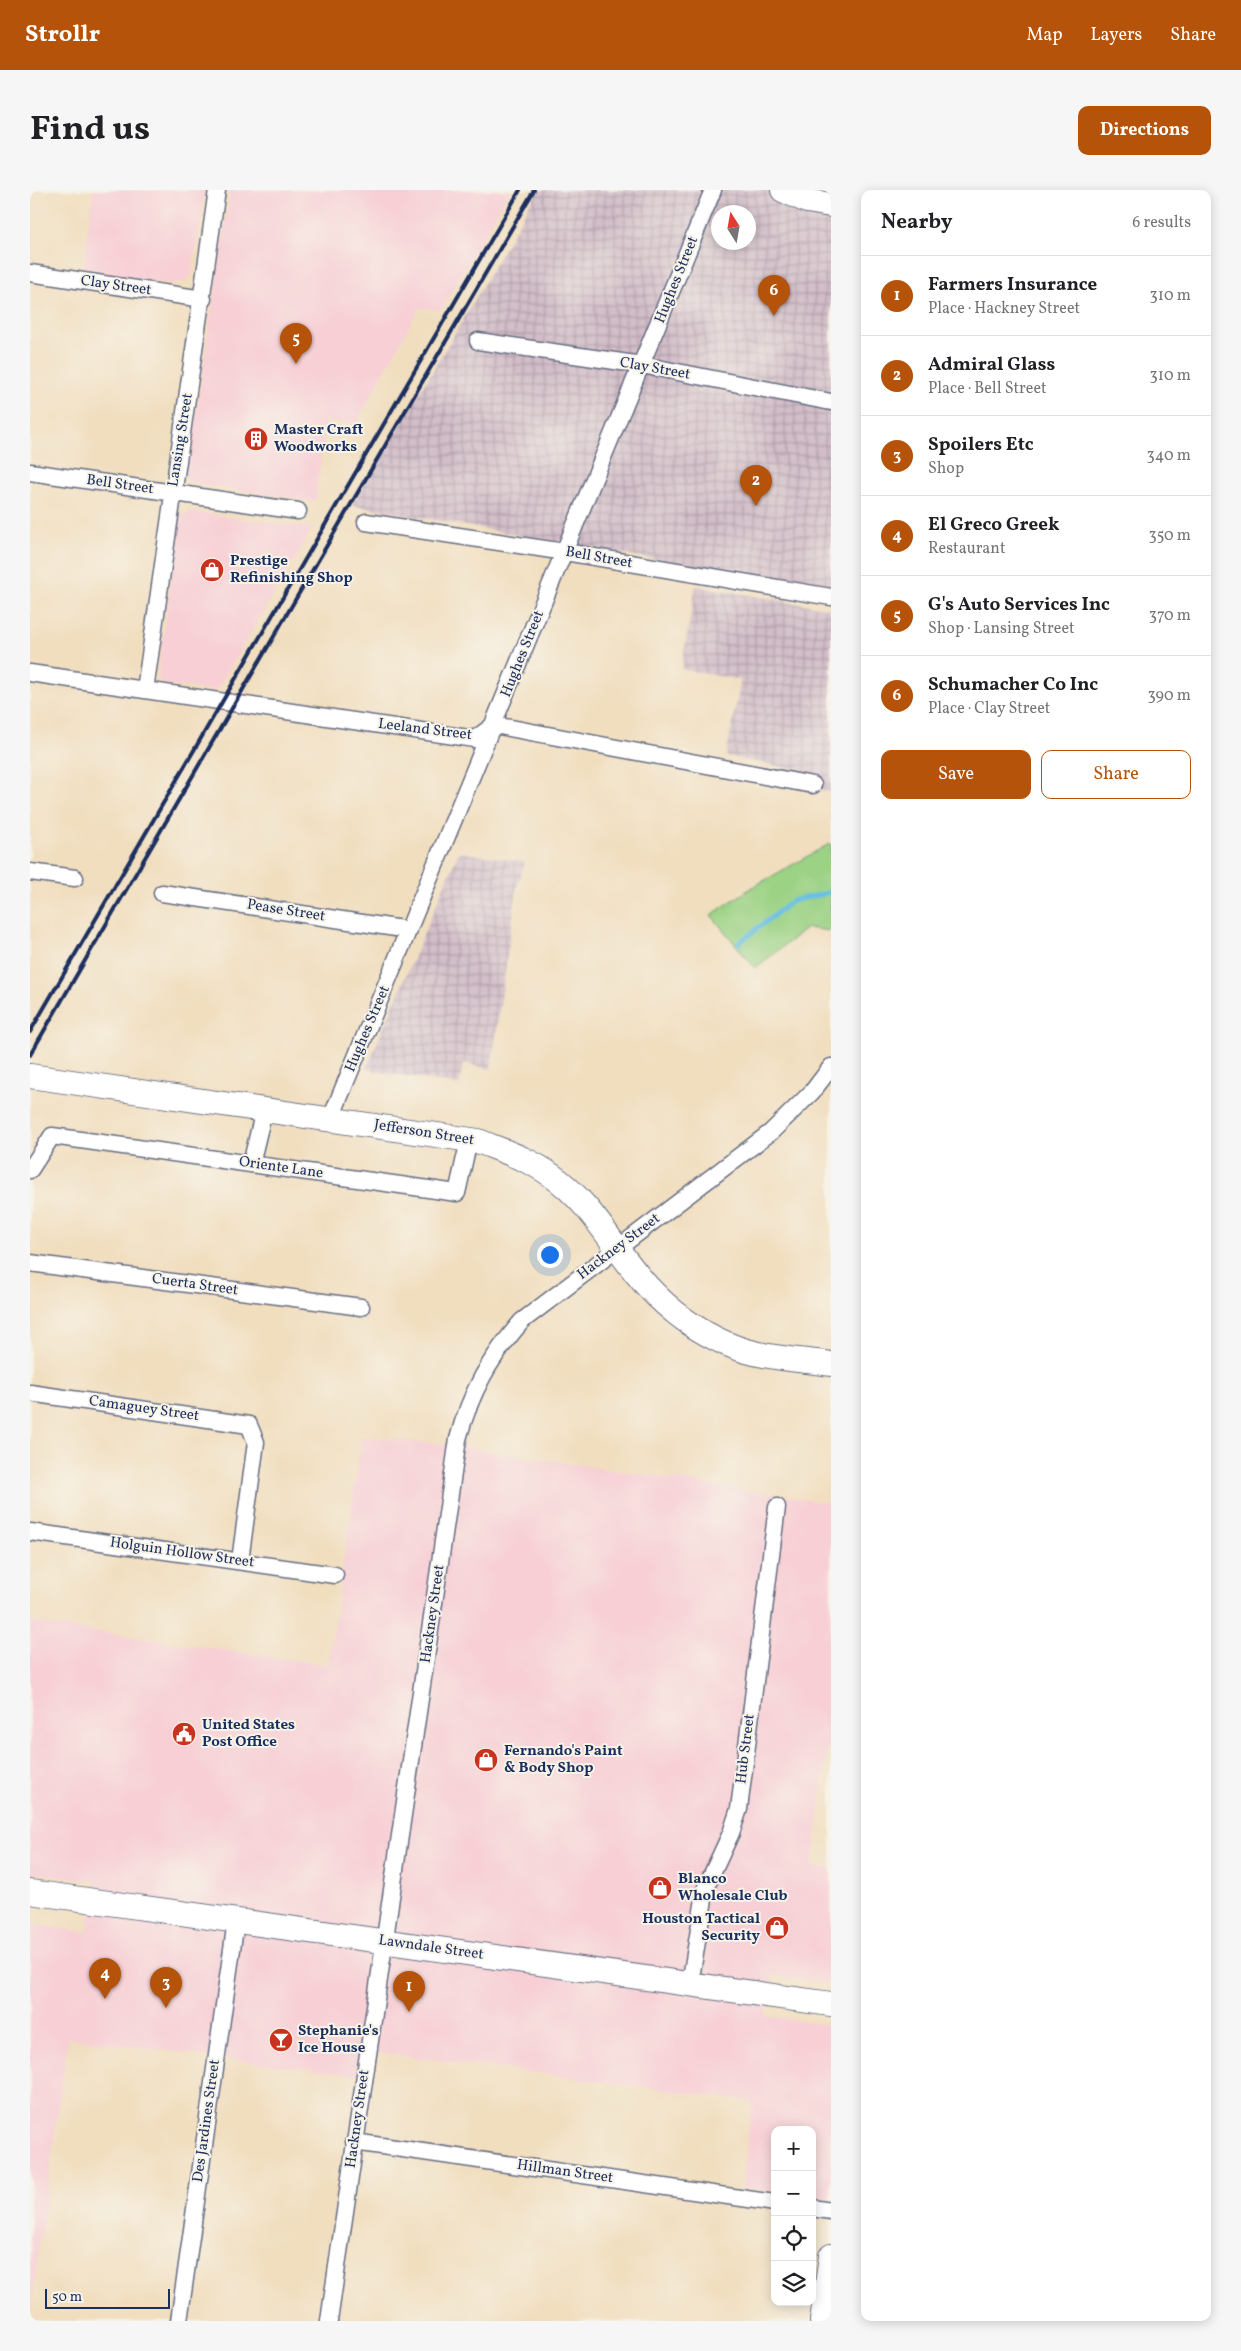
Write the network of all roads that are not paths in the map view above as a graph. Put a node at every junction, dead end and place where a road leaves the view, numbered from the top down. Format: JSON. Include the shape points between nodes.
{"nodes":[{"id":1,"x":217,"y":190,"type":"edge"},
{"id":2,"x":713,"y":190,"type":"edge"},
{"id":3,"x":783,"y":190,"type":"edge"},
{"id":4,"x":831,"y":206,"type":"edge"},
{"id":5,"x":30,"y":273,"type":"edge"},
{"id":6,"x":203,"y":299,"type":"junction"},
{"id":7,"x":478,"y":341,"type":"dead end"},
{"id":8,"x":642,"y":365,"type":"junction"},
{"id":9,"x":831,"y":402,"type":"edge"},
{"id":10,"x":30,"y":472,"type":"edge"},
{"id":11,"x":173,"y":493,"type":"junction"},
{"id":12,"x":298,"y":511,"type":"dead end"},
{"id":13,"x":366,"y":522,"type":"dead end"},
{"id":14,"x":565,"y":552,"type":"junction"},
{"id":15,"x":831,"y":597,"type":"edge"},
{"id":16,"x":30,"y":673,"type":"edge"},
{"id":17,"x":145,"y":690,"type":"junction"},
{"id":18,"x":494,"y":725,"type":"junction"},
{"id":19,"x":813,"y":785,"type":"dead end"},
{"id":20,"x":30,"y":872,"type":"edge"},
{"id":21,"x":75,"y":878,"type":"dead end"},
{"id":22,"x":162,"y":893,"type":"dead end"},
{"id":23,"x":409,"y":930,"type":"junction"},
{"id":24,"x":831,"y":1067,"type":"edge"},
{"id":25,"x":30,"y":1076,"type":"edge"},
{"id":26,"x":264,"y":1110,"type":"junction"},
{"id":27,"x":331,"y":1118,"type":"junction"},
{"id":28,"x":469,"y":1140,"type":"junction"},
{"id":29,"x":251,"y":1164,"type":"junction"},
{"id":30,"x":30,"y":1170,"type":"edge"},
{"id":31,"x":618,"y":1248,"type":"junction"},
{"id":32,"x":30,"y":1263,"type":"edge"},
{"id":33,"x":361,"y":1307,"type":"dead end"},
{"id":34,"x":831,"y":1364,"type":"edge"},
{"id":35,"x":30,"y":1393,"type":"edge"},
{"id":36,"x":776,"y":1507,"type":"dead end"},
{"id":37,"x":30,"y":1532,"type":"edge"},
{"id":38,"x":240,"y":1562,"type":"junction"},
{"id":39,"x":335,"y":1575,"type":"dead end"},
{"id":40,"x":30,"y":1892,"type":"edge"},
{"id":41,"x":236,"y":1921,"type":"junction"},
{"id":42,"x":384,"y":1941,"type":"junction"},
{"id":43,"x":690,"y":1984,"type":"junction"},
{"id":44,"x":831,"y":2004,"type":"edge"},
{"id":45,"x":354,"y":2142,"type":"junction"},
{"id":46,"x":771,"y":2202,"type":"edge"},
{"id":47,"x":816,"y":2209,"type":"edge"},
{"id":48,"x":831,"y":2211,"type":"edge"},
{"id":49,"x":831,"y":2256,"type":"edge"},
{"id":50,"x":179,"y":2321,"type":"edge"},
{"id":51,"x":329,"y":2321,"type":"edge"},
{"id":52,"x":822,"y":2321,"type":"edge"}],
"edges":[{"from":1,"to":6,"type":"street","name":"Lansing Street"},
{"from":2,"to":8,"type":"street","name":"Hughes Street"},
{"from":3,"to":4,"type":"street","via":[[807,201]]},
{"from":5,"to":6,"type":"street","name":"Clay Street"},
{"from":6,"to":11,"type":"street","name":"Lansing Street"},
{"from":7,"to":8,"type":"street","name":"Clay Street"},
{"from":8,"to":9,"type":"street","name":"Clay Street"},
{"from":8,"to":14,"type":"street","name":"Hughes Street"},
{"from":10,"to":11,"type":"street","name":"Bell Street"},
{"from":11,"to":12,"type":"street","name":"Bell Street"},
{"from":11,"to":17,"type":"street","name":"Lansing Street"},
{"from":13,"to":14,"type":"street","name":"Bell Street"},
{"from":14,"to":15,"type":"street","name":"Bell Street"},
{"from":14,"to":18,"type":"street","name":"Hughes Street"},
{"from":16,"to":17,"type":"street","name":"Leeland Street"},
{"from":17,"to":18,"type":"street","name":"Leeland Street","via":[[475,739]]},
{"from":18,"to":19,"type":"street","name":"Leeland Street"},
{"from":18,"to":23,"type":"street","name":"Hughes Street"},
{"from":20,"to":21,"type":"street"},
{"from":22,"to":23,"type":"street","name":"Pease Street"},
{"from":23,"to":27,"type":"street","name":"Hughes Street"},
{"from":24,"to":31,"type":"street","name":"Hackney Street","via":[[812,1092],[771,1132]]},
{"from":25,"to":26,"type":"street","name":"Jefferson Street"},
{"from":26,"to":27,"type":"street","name":"Jefferson Street"},
{"from":26,"to":29,"type":"street"},
{"from":27,"to":28,"type":"street","name":"Jefferson Street"},
{"from":28,"to":29,"type":"street","name":"Oriente Lane","via":[[457,1193]]},
{"from":28,"to":31,"type":"street","name":"Jefferson Street","via":[[524,1160],[551,1175],[576,1196]]},
{"from":29,"to":30,"type":"street","name":"Oriente Lane","via":[[52,1136]]},
{"from":31,"to":34,"type":"street","name":"Jefferson Street","via":[[647,1286],[674,1312],[718,1340],[748,1352]]},
{"from":31,"to":42,"type":"street","name":"Hackney Street","via":[[522,1321],[499,1348],[466,1410],[458,1439]]},
{"from":32,"to":33,"type":"street","name":"Cuerta Street"},
{"from":35,"to":38,"type":"street","name":"Camaguey Street","via":[[249,1425],[256,1442]]},
{"from":36,"to":43,"type":"street","name":"Hub Street","via":[[739,1809],[706,1887]]},
{"from":37,"to":38,"type":"street","name":"Holguin Hollow Street"},
{"from":38,"to":39,"type":"street","name":"Holguin Hollow Street"},
{"from":40,"to":41,"type":"street","name":"Lawndale Street"},
{"from":41,"to":42,"type":"street","name":"Lawndale Street"},
{"from":41,"to":50,"type":"street","name":"Des Jardines Street"},
{"from":42,"to":43,"type":"street","name":"Lawndale Street"},
{"from":42,"to":45,"type":"street","name":"Hackney Street"},
{"from":43,"to":44,"type":"street","name":"Lawndale Street"},
{"from":45,"to":46,"type":"street","name":"Hillman Street"},
{"from":45,"to":51,"type":"street","name":"Hackney Street"},
{"from":47,"to":48,"type":"street"},
{"from":49,"to":52,"type":"street"}]}
